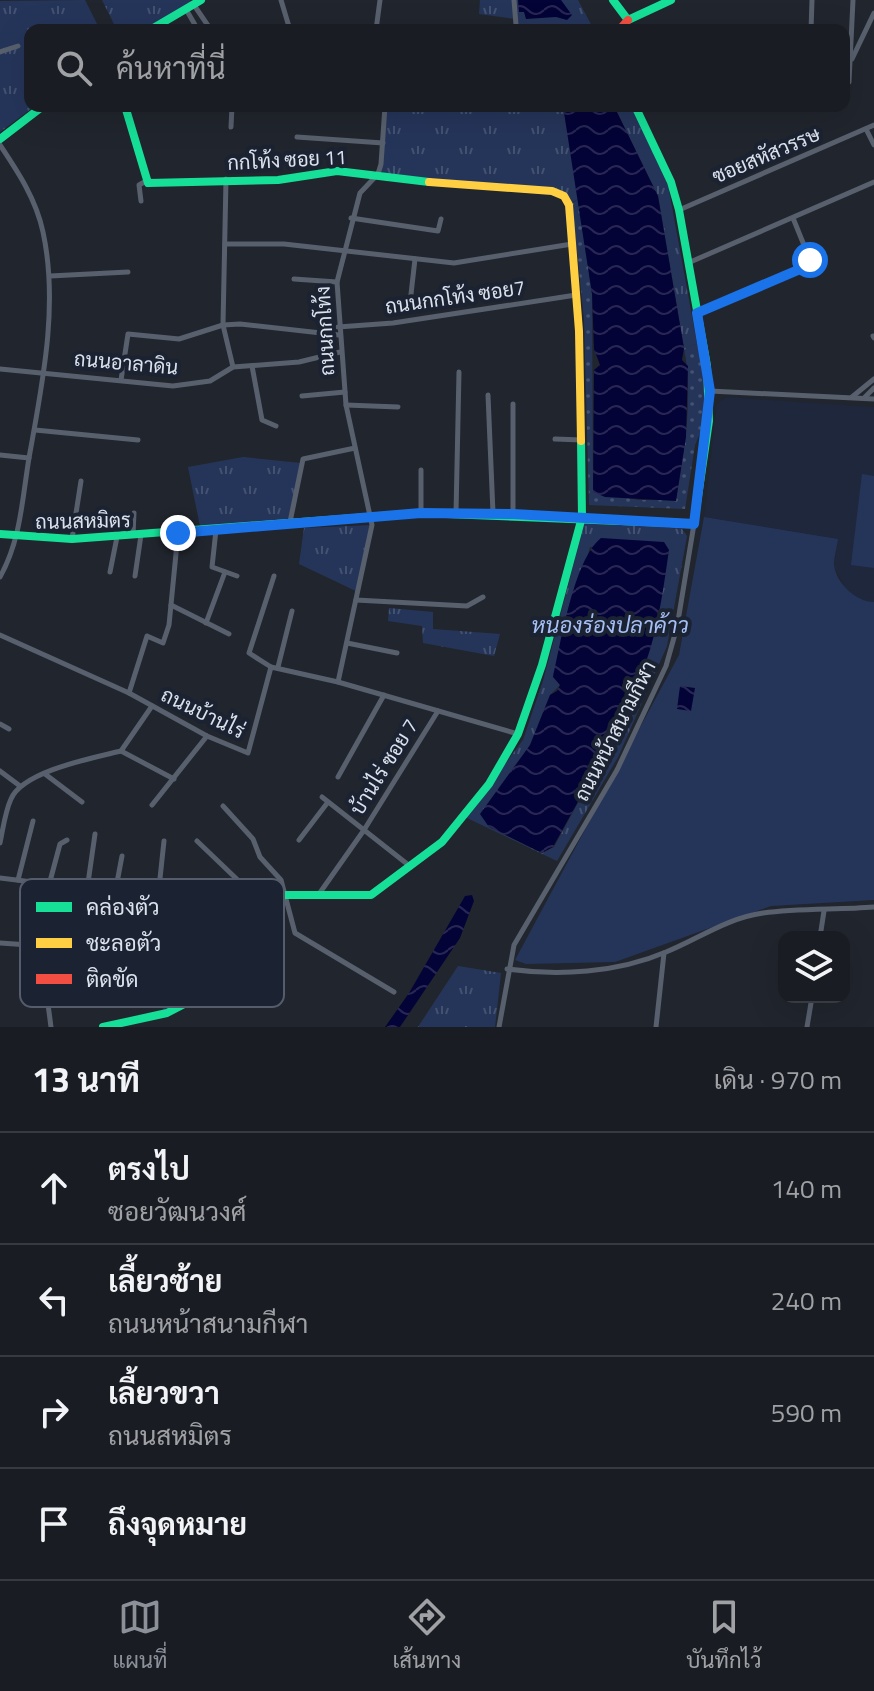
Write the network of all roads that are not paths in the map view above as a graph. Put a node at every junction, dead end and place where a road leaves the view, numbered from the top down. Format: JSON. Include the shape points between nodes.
{"nodes":[{"id":1,"x":281,"y":0,"type":"edge"},
{"id":2,"x":380,"y":0,"type":"edge"},
{"id":3,"x":514,"y":0,"type":"edge"},
{"id":4,"x":613,"y":0,"type":"edge"},
{"id":5,"x":671,"y":0,"type":"edge"},
{"id":6,"x":812,"y":0,"type":"edge"},
{"id":7,"x":853,"y":0,"type":"edge"},
{"id":8,"x":194,"y":5,"type":"edge"},
{"id":9,"x":874,"y":13,"type":"edge"},
{"id":10,"x":628,"y":20,"type":"junction"},
{"id":11,"x":161,"y":24,"type":"edge"},
{"id":12,"x":207,"y":24,"type":"edge"},
{"id":13,"x":288,"y":24,"type":"edge"},
{"id":14,"x":377,"y":24,"type":"edge"},
{"id":15,"x":516,"y":24,"type":"edge"},
{"id":16,"x":624,"y":24,"type":"edge"},
{"id":17,"x":811,"y":24,"type":"edge"},
{"id":18,"x":18,"y":46,"type":"dead end"},
{"id":19,"x":0,"y":52,"type":"edge"},
{"id":20,"x":850,"y":63,"type":"joint"},
{"id":21,"x":36,"y":112,"type":"edge"},
{"id":22,"x":127,"y":112,"type":"edge"},
{"id":23,"x":232,"y":112,"type":"edge"},
{"id":24,"x":385,"y":112,"type":"edge"},
{"id":25,"x":638,"y":112,"type":"edge"},
{"id":26,"x":874,"y":125,"type":"edge"},
{"id":27,"x":231,"y":127,"type":"dead end"},
{"id":28,"x":866,"y":129,"type":"junction"},
{"id":29,"x":297,"y":137,"type":"dead end"},
{"id":30,"x":0,"y":142,"type":"edge"},
{"id":31,"x":383,"y":143,"type":"junction"},
{"id":32,"x":874,"y":145,"type":"edge"},
{"id":33,"x":378,"y":174,"type":"junction"},
{"id":34,"x":226,"y":179,"type":"junction"},
{"id":35,"x":148,"y":182,"type":"junction"},
{"id":36,"x":874,"y":182,"type":"edge"},
{"id":37,"x":141,"y":201,"type":"dead end"},
{"id":38,"x":679,"y":210,"type":"junction"},
{"id":39,"x":351,"y":218,"type":"junction"},
{"id":40,"x":793,"y":218,"type":"junction"},
{"id":41,"x":441,"y":219,"type":"dead end"},
{"id":42,"x":573,"y":243,"type":"junction"},
{"id":43,"x":225,"y":244,"type":"junction"},
{"id":44,"x":344,"y":252,"type":"junction"},
{"id":45,"x":415,"y":259,"type":"junction"},
{"id":46,"x":688,"y":263,"type":"junction"},
{"id":47,"x":128,"y":272,"type":"dead end"},
{"id":48,"x":50,"y":276,"type":"junction"},
{"id":49,"x":294,"y":279,"type":"dead end"},
{"id":50,"x":337,"y":282,"type":"junction"},
{"id":51,"x":576,"y":295,"type":"junction"},
{"id":52,"x":410,"y":303,"type":"dead end"},
{"id":53,"x":697,"y":313,"type":"junction"},
{"id":54,"x":223,"y":325,"type":"junction"},
{"id":55,"x":338,"y":327,"type":"junction"},
{"id":56,"x":339,"y":335,"type":"junction"},
{"id":57,"x":340,"y":352,"type":"junction"},
{"id":58,"x":252,"y":366,"type":"junction"},
{"id":59,"x":233,"y":367,"type":"junction"},
{"id":60,"x":0,"y":369,"type":"edge"},
{"id":61,"x":43,"y":372,"type":"junction"},
{"id":62,"x":459,"y":372,"type":"dead end"},
{"id":63,"x":874,"y":379,"type":"edge"},
{"id":64,"x":121,"y":380,"type":"junction"},
{"id":65,"x":874,"y":388,"type":"edge"},
{"id":66,"x":710,"y":391,"type":"junction"},
{"id":67,"x":345,"y":392,"type":"junction"},
{"id":68,"x":488,"y":395,"type":"dead end"},
{"id":69,"x":302,"y":396,"type":"dead end"},
{"id":70,"x":851,"y":398,"type":"junction"},
{"id":71,"x":864,"y":398,"type":"junction"},
{"id":72,"x":874,"y":399,"type":"edge"},
{"id":73,"x":513,"y":404,"type":"dead end"},
{"id":74,"x":346,"y":405,"type":"junction"},
{"id":75,"x":398,"y":407,"type":"dead end"},
{"id":76,"x":276,"y":426,"type":"dead end"},
{"id":77,"x":35,"y":430,"type":"junction"},
{"id":78,"x":555,"y":439,"type":"dead end"},
{"id":79,"x":138,"y":440,"type":"dead end"},
{"id":80,"x":582,"y":440,"type":"junction"},
{"id":81,"x":355,"y":448,"type":"junction"},
{"id":82,"x":0,"y":455,"type":"edge"},
{"id":83,"x":29,"y":458,"type":"junction"},
{"id":84,"x":421,"y":470,"type":"dead end"},
{"id":85,"x":81,"y":481,"type":"dead end"},
{"id":86,"x":134,"y":513,"type":"dead end"},
{"id":87,"x":421,"y":513,"type":"junction"},
{"id":88,"x":456,"y":513,"type":"junction"},
{"id":89,"x":493,"y":513,"type":"junction"},
{"id":90,"x":513,"y":514,"type":"junction"},
{"id":91,"x":371,"y":515,"type":"junction"},
{"id":92,"x":582,"y":517,"type":"junction"},
{"id":93,"x":290,"y":522,"type":"junction"},
{"id":94,"x":694,"y":524,"type":"junction"},
{"id":95,"x":216,"y":530,"type":"junction"},
{"id":96,"x":178,"y":533,"type":"junction"},
{"id":97,"x":0,"y":534,"type":"edge"},
{"id":98,"x":137,"y":536,"type":"junction"},
{"id":99,"x":18,"y":537,"type":"junction"},
{"id":100,"x":117,"y":537,"type":"junction"},
{"id":101,"x":72,"y":539,"type":"junction"},
{"id":102,"x":110,"y":572,"type":"dead end"},
{"id":103,"x":225,"y":572,"type":"junction"},
{"id":104,"x":135,"y":576,"type":"dead end"},
{"id":105,"x":237,"y":576,"type":"dead end"},
{"id":106,"x":274,"y":576,"type":"dead end"},
{"id":107,"x":0,"y":577,"type":"edge"},
{"id":108,"x":483,"y":597,"type":"dead end"},
{"id":109,"x":356,"y":600,"type":"junction"},
{"id":110,"x":171,"y":605,"type":"junction"},
{"id":111,"x":292,"y":611,"type":"dead end"},
{"id":112,"x":206,"y":623,"type":"junction"},
{"id":113,"x":229,"y":634,"type":"dead end"},
{"id":114,"x":0,"y":635,"type":"edge"},
{"id":115,"x":347,"y":643,"type":"junction"},
{"id":116,"x":397,"y":653,"type":"dead end"},
{"id":117,"x":271,"y":667,"type":"junction"},
{"id":118,"x":278,"y":667,"type":"junction"},
{"id":119,"x":338,"y":682,"type":"junction"},
{"id":120,"x":129,"y":693,"type":"junction"},
{"id":121,"x":384,"y":695,"type":"junction"},
{"id":122,"x":152,"y":706,"type":"junction"},
{"id":123,"x":438,"y":711,"type":"junction"},
{"id":124,"x":0,"y":724,"type":"edge"},
{"id":125,"x":9,"y":729,"type":"dead end"},
{"id":126,"x":518,"y":734,"type":"junction"},
{"id":127,"x":207,"y":736,"type":"junction"},
{"id":128,"x":121,"y":751,"type":"junction"},
{"id":129,"x":0,"y":771,"type":"edge"},
{"id":130,"x":45,"y":774,"type":"junction"},
{"id":131,"x":338,"y":777,"type":"dead end"},
{"id":132,"x":174,"y":779,"type":"junction"},
{"id":133,"x":20,"y":786,"type":"junction"},
{"id":134,"x":322,"y":797,"type":"dead end"},
{"id":135,"x":82,"y":802,"type":"dead end"},
{"id":136,"x":328,"y":802,"type":"junction"},
{"id":137,"x":152,"y":805,"type":"dead end"},
{"id":138,"x":223,"y":806,"type":"dead end"},
{"id":139,"x":33,"y":821,"type":"dead end"},
{"id":140,"x":364,"y":830,"type":"junction"},
{"id":141,"x":95,"y":834,"type":"dead end"},
{"id":142,"x":67,"y":840,"type":"dead end"},
{"id":143,"x":299,"y":840,"type":"dead end"},
{"id":144,"x":164,"y":841,"type":"dead end"},
{"id":145,"x":197,"y":841,"type":"dead end"},
{"id":146,"x":0,"y":843,"type":"edge"},
{"id":147,"x":122,"y":856,"type":"dead end"},
{"id":148,"x":412,"y":868,"type":"junction"},
{"id":149,"x":0,"y":878,"type":"edge"},
{"id":150,"x":51,"y":879,"type":"edge"},
{"id":151,"x":89,"y":879,"type":"edge"},
{"id":152,"x":118,"y":879,"type":"edge"},
{"id":153,"x":160,"y":879,"type":"edge"},
{"id":154,"x":237,"y":879,"type":"edge"},
{"id":155,"x":280,"y":879,"type":"edge"},
{"id":156,"x":18,"y":880,"type":"joint"},
{"id":157,"x":284,"y":889,"type":"edge"},
{"id":158,"x":319,"y":894,"type":"junction"},
{"id":159,"x":286,"y":895,"type":"junction"},
{"id":160,"x":874,"y":907,"type":"edge"},
{"id":161,"x":824,"y":911,"type":"junction"},
{"id":162,"x":821,"y":931,"type":"edge"},
{"id":163,"x":0,"y":943,"type":"edge"},
{"id":164,"x":20,"y":944,"type":"edge"},
{"id":165,"x":664,"y":953,"type":"junction"},
{"id":166,"x":507,"y":969,"type":"junction"},
{"id":167,"x":394,"y":992,"type":"dead end"},
{"id":168,"x":811,"y":1003,"type":"edge"},
{"id":169,"x":48,"y":1007,"type":"edge"},
{"id":170,"x":179,"y":1007,"type":"edge"},
{"id":171,"x":51,"y":1027,"type":"edge"},
{"id":172,"x":103,"y":1027,"type":"edge"},
{"id":173,"x":499,"y":1027,"type":"edge"},
{"id":174,"x":656,"y":1027,"type":"edge"},
{"id":175,"x":807,"y":1027,"type":"edge"}],
"edges":[{"from":1,"to":13,"type":"street"},
{"from":2,"to":14,"type":"street"},
{"from":3,"to":15,"type":"street"},
{"from":4,"to":10,"type":"street"},
{"from":5,"to":10,"type":"street"},
{"from":6,"to":17,"type":"street"},
{"from":7,"to":20,"type":"street"},
{"from":8,"to":11,"type":"street"},
{"from":8,"to":12,"type":"street"},
{"from":9,"to":20,"type":"street"},
{"from":10,"to":16,"type":"street"},
{"from":18,"to":19,"type":"street"},
{"from":21,"to":30,"type":"street"},
{"from":22,"to":35,"type":"street"},
{"from":23,"to":27,"type":"street"},
{"from":24,"to":31,"type":"street","name":"ถนนกกโท้ง"},
{"from":25,"to":38,"type":"street","name":"ถนนหน้าสนามกีฬา"},
{"from":26,"to":28,"type":"street","name":"ซอยสหัสวรรษ"},
{"from":28,"to":32,"type":"street"},
{"from":28,"to":38,"type":"street","name":"ซอยสหัสวรรษ"},
{"from":29,"to":31,"type":"street"},
{"from":30,"to":48,"type":"street","via":[[29,188]]},
{"from":31,"to":33,"type":"street","name":"ถนนกกโท้ง"},
{"from":33,"to":34,"type":"street","name":"กกโท้ง ซอย 11","via":[[337,171],[278,180]]},
{"from":33,"to":39,"type":"street","name":"ถนนกกโท้ง","via":[[360,193]]},
{"from":33,"to":42,"type":"street","name":"กกโท้ง ซอย 11","via":[[558,192],[569,205]]},
{"from":34,"to":35,"type":"street","name":"กกโท้ง ซอย 11"},
{"from":34,"to":43,"type":"street"},
{"from":35,"to":37,"type":"street","via":[[138,187]]},
{"from":36,"to":40,"type":"street"},
{"from":38,"to":46,"type":"street","name":"ถนนหน้าสนามกีฬา"},
{"from":39,"to":41,"type":"street","via":[[438,231]]},
{"from":39,"to":44,"type":"street","name":"ถนนกกโท้ง"},
{"from":40,"to":46,"type":"street"},
{"from":40,"to":53,"type":"street","via":[[808,250],[805,267]]},
{"from":42,"to":45,"type":"street","via":[[467,263]]},
{"from":42,"to":51,"type":"street","name":"กกโท้ง ซอย 11"},
{"from":43,"to":44,"type":"street"},
{"from":43,"to":54,"type":"street"},
{"from":44,"to":45,"type":"street"},
{"from":44,"to":50,"type":"street","name":"ถนนกกโท้ง"},
{"from":45,"to":52,"type":"street"},
{"from":46,"to":53,"type":"street","name":"ถนนหน้าสนามกีฬา"},
{"from":47,"to":48,"type":"street"},
{"from":48,"to":61,"type":"street"},
{"from":49,"to":50,"type":"street"},
{"from":50,"to":55,"type":"street","name":"ถนนกกโท้ง"},
{"from":51,"to":55,"type":"street","name":"ถนนกกโท้ง ซอย7"},
{"from":51,"to":80,"type":"street","name":"กกโท้ง ซอย 11"},
{"from":53,"to":66,"type":"street","name":"ถนนหน้าสนามกีฬา"},
{"from":54,"to":56,"type":"street"},
{"from":54,"to":59,"type":"street"},
{"from":54,"to":64,"type":"street","via":[[179,339],[128,334]]},
{"from":55,"to":56,"type":"street","name":"ถนนกกโท้ง"},
{"from":56,"to":57,"type":"street","name":"ถนนกกโท้ง"},
{"from":57,"to":58,"type":"street","name":"ถนนอาลาดิน"},
{"from":57,"to":67,"type":"street","name":"ถนนกกโท้ง"},
{"from":58,"to":59,"type":"street","name":"ถนนอาลาดิน"},
{"from":58,"to":76,"type":"street","via":[[262,420]]},
{"from":59,"to":64,"type":"street","name":"ถนนอาลาดิน","via":[[210,381],[173,386]]},
{"from":60,"to":61,"type":"street","name":"ถนนอาลาดิน"},
{"from":61,"to":64,"type":"street","name":"ถนนอาลาดิน"},
{"from":61,"to":77,"type":"street"},
{"from":62,"to":88,"type":"street"},
{"from":63,"to":70,"type":"street"},
{"from":65,"to":71,"type":"street"},
{"from":66,"to":70,"type":"street"},
{"from":66,"to":94,"type":"street","name":"ถนนหน้าสนามกีฬา"},
{"from":67,"to":69,"type":"street"},
{"from":67,"to":74,"type":"street","name":"ถนนกกโท้ง"},
{"from":68,"to":89,"type":"street"},
{"from":70,"to":71,"type":"street"},
{"from":71,"to":72,"type":"street"},
{"from":73,"to":90,"type":"street"},
{"from":74,"to":75,"type":"street"},
{"from":74,"to":81,"type":"street","name":"ถนนกกโท้ง"},
{"from":77,"to":79,"type":"street"},
{"from":77,"to":83,"type":"street"},
{"from":78,"to":80,"type":"street"},
{"from":80,"to":92,"type":"street","name":"กกโท้ง ซอย 11"},
{"from":81,"to":91,"type":"street","name":"ถนนกกโท้ง"},
{"from":81,"to":93,"type":"street","via":[[303,459]]},
{"from":82,"to":83,"type":"street"},
{"from":83,"to":99,"type":"street"},
{"from":84,"to":87,"type":"street"},
{"from":85,"to":101,"type":"street"},
{"from":86,"to":98,"type":"street"},
{"from":87,"to":88,"type":"street","name":"ถนนสหมิตร"},
{"from":87,"to":91,"type":"street","name":"ถนนสหมิตร"},
{"from":88,"to":89,"type":"street","name":"ถนนสหมิตร"},
{"from":89,"to":90,"type":"street","name":"ถนนสหมิตร"},
{"from":90,"to":92,"type":"street","name":"ถนนสหมิตร"},
{"from":91,"to":93,"type":"street","name":"ถนนสหมิตร"},
{"from":91,"to":109,"type":"street"},
{"from":92,"to":94,"type":"street","name":"ถนนสหมิตร"},
{"from":92,"to":126,"type":"street","name":"กกโท้ง ซอย 11"},
{"from":93,"to":95,"type":"street","name":"ถนนสหมิตร"},
{"from":94,"to":166,"type":"street","name":"ถนนหน้าสนามกีฬา","via":[[666,666],[617,770],[514,945]]},
{"from":95,"to":96,"type":"street","name":"ถนนสหมิตร"},
{"from":95,"to":103,"type":"street","via":[[212,567]]},
{"from":96,"to":98,"type":"street","name":"ถนนสหมิตร"},
{"from":96,"to":110,"type":"street"},
{"from":97,"to":99,"type":"street","name":"ถนนสหมิตร"},
{"from":98,"to":100,"type":"street","name":"ถนนสหมิตร"},
{"from":98,"to":104,"type":"street"},
{"from":99,"to":101,"type":"street","name":"ถนนสหมิตร"},
{"from":99,"to":107,"type":"street"},
{"from":100,"to":101,"type":"street","name":"ถนนสหมิตร"},
{"from":100,"to":102,"type":"street"},
{"from":103,"to":105,"type":"street"},
{"from":103,"to":112,"type":"street"},
{"from":106,"to":117,"type":"street","via":[[249,653]]},
{"from":108,"to":109,"type":"street","via":[[467,606]]},
{"from":109,"to":115,"type":"street"},
{"from":110,"to":112,"type":"street"},
{"from":110,"to":120,"type":"street","via":[[163,643],[147,636]]},
{"from":111,"to":118,"type":"street"},
{"from":112,"to":113,"type":"street"},
{"from":114,"to":120,"type":"street","name":"ถนนบ้านไร่"},
{"from":115,"to":116,"type":"street"},
{"from":115,"to":119,"type":"street"},
{"from":117,"to":118,"type":"street"},
{"from":117,"to":127,"type":"street","name":"ถนนบ้านไร่","via":[[248,753]]},
{"from":118,"to":119,"type":"street"},
{"from":119,"to":121,"type":"street"},
{"from":120,"to":122,"type":"street","name":"ถนนบ้านไร่"},
{"from":121,"to":123,"type":"street"},
{"from":121,"to":131,"type":"street"},
{"from":122,"to":127,"type":"street","name":"ถนนบ้านไร่"},
{"from":122,"to":128,"type":"street"},
{"from":123,"to":126,"type":"street"},
{"from":123,"to":140,"type":"street","name":"บ้านไร่ ซอย 7"},
{"from":124,"to":125,"type":"street"},
{"from":126,"to":148,"type":"street","name":"กกโท้ง ซอย 11","via":[[489,784],[442,842]]},
{"from":127,"to":132,"type":"street"},
{"from":128,"to":130,"type":"street"},
{"from":128,"to":132,"type":"street"},
{"from":129,"to":133,"type":"street"},
{"from":130,"to":133,"type":"street"},
{"from":130,"to":135,"type":"street"},
{"from":132,"to":137,"type":"street"},
{"from":133,"to":146,"type":"street","via":[[11,797]]},
{"from":134,"to":136,"type":"street"},
{"from":136,"to":140,"type":"street"},
{"from":136,"to":143,"type":"street"},
{"from":138,"to":155,"type":"street"},
{"from":139,"to":156,"type":"street"},
{"from":140,"to":148,"type":"street","name":"บ้านไร่ ซอย 7"},
{"from":140,"to":158,"type":"street"},
{"from":141,"to":151,"type":"street"},
{"from":142,"to":150,"type":"street","via":[[60,844]]},
{"from":144,"to":153,"type":"street"},
{"from":145,"to":154,"type":"street"},
{"from":147,"to":152,"type":"street"},
{"from":148,"to":158,"type":"street","name":"กกโท้ง ซอย 11","via":[[371,895]]},
{"from":149,"to":156,"type":"street"},
{"from":157,"to":159,"type":"street"},
{"from":158,"to":159,"type":"street","name":"กกโท้ง ซอย 11"},
{"from":159,"to":167,"type":"street","via":[[295,933]]},
{"from":160,"to":161,"type":"street"},
{"from":161,"to":162,"type":"street"},
{"from":161,"to":165,"type":"street","via":[[762,913],[720,925]]},
{"from":163,"to":164,"type":"street"},
{"from":165,"to":166,"type":"street","via":[[582,971]]},
{"from":165,"to":174,"type":"street"},
{"from":166,"to":173,"type":"street","name":"ถนนหน้าสนามกีฬา"},
{"from":168,"to":175,"type":"street"},
{"from":169,"to":171,"type":"street"},
{"from":170,"to":172,"type":"street"}]}
